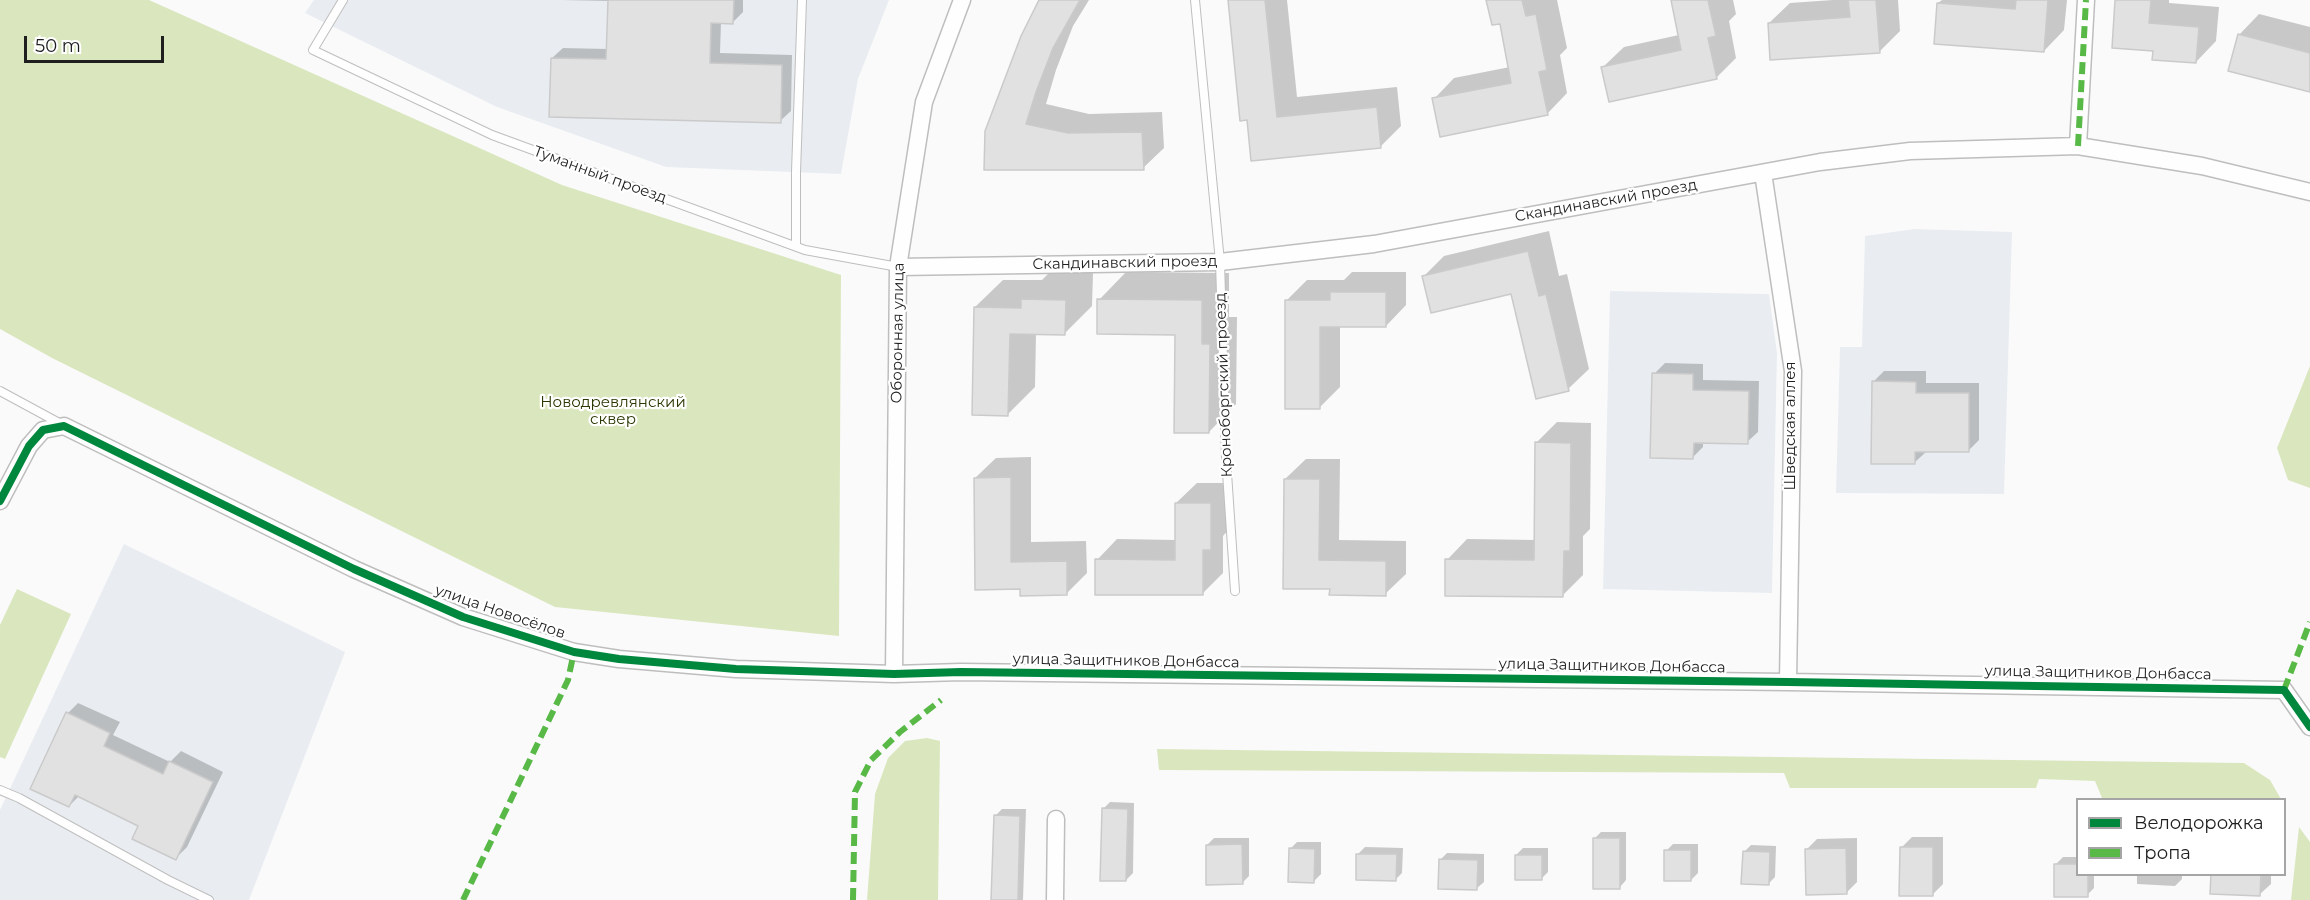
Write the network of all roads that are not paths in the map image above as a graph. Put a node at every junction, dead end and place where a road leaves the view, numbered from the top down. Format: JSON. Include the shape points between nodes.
{"nodes":[{"id":1,"x":343,"y":0,"type":"edge"},
{"id":2,"x":802,"y":0,"type":"edge"},
{"id":3,"x":962,"y":0,"type":"edge"},
{"id":4,"x":1195,"y":0,"type":"edge"},
{"id":5,"x":2086,"y":0,"type":"edge"},
{"id":6,"x":2078,"y":146,"type":"junction"},
{"id":7,"x":1763,"y":173,"type":"junction"},
{"id":8,"x":2310,"y":192,"type":"edge"},
{"id":9,"x":796,"y":246,"type":"junction"},
{"id":10,"x":1220,"y":262,"type":"junction"},
{"id":11,"x":898,"y":267,"type":"junction"},
{"id":12,"x":0,"y":391,"type":"edge"},
{"id":13,"x":64,"y":426,"type":"junction"},
{"id":14,"x":0,"y":501,"type":"edge"},
{"id":15,"x":1235,"y":591,"type":"dead end"},
{"id":16,"x":894,"y":674,"type":"junction"},
{"id":17,"x":1788,"y":682,"type":"junction"},
{"id":18,"x":2310,"y":727,"type":"edge"},
{"id":19,"x":0,"y":790,"type":"edge"},
{"id":20,"x":1056,"y":819,"type":"dead end"},
{"id":21,"x":209,"y":900,"type":"edge"},
{"id":22,"x":1054,"y":900,"type":"edge"}],
"edges":[{"from":1,"to":9,"type":"lane","name":"Туманный проезд","via":[[313,50],[492,135]]},
{"from":2,"to":9,"type":"lane"},
{"from":3,"to":11,"type":"street","name":"Оборонная улица","via":[[924,102]]},
{"from":4,"to":10,"type":"lane","name":"Кроноборгский проезд"},
{"from":5,"to":6,"type":"street"},
{"from":6,"to":7,"type":"street","name":"Скандинавский проезд","via":[[1911,151]]},
{"from":6,"to":8,"type":"street","name":"Скандинавский проезд","via":[[2202,166]]},
{"from":7,"to":10,"type":"street","name":"Скандинавский проезд","via":[[1374,244]]},
{"from":7,"to":17,"type":"street","name":"Шведская аллея","via":[[1793,371]]},
{"from":9,"to":11,"type":"lane","name":"Туманный проезд"},
{"from":10,"to":11,"type":"street","name":"Скандинавский проезд"},
{"from":10,"to":15,"type":"lane","name":"Кроноборгский проезд"},
{"from":11,"to":16,"type":"street","name":"Оборонная улица"},
{"from":12,"to":13,"type":"lane"},
{"from":13,"to":14,"type":"street","via":[[43,430],[29,446]]},
{"from":13,"to":16,"type":"street","name":"улица Новосёлов","via":[[354,569],[463,616],[574,652],[736,669]]},
{"from":16,"to":17,"type":"street","name":"улица Защитников Донбасса"},
{"from":17,"to":18,"type":"street","name":"улица Защитников Донбасса","via":[[2284,690]]},
{"from":19,"to":21,"type":"lane"},
{"from":20,"to":22,"type":"street"}]}
